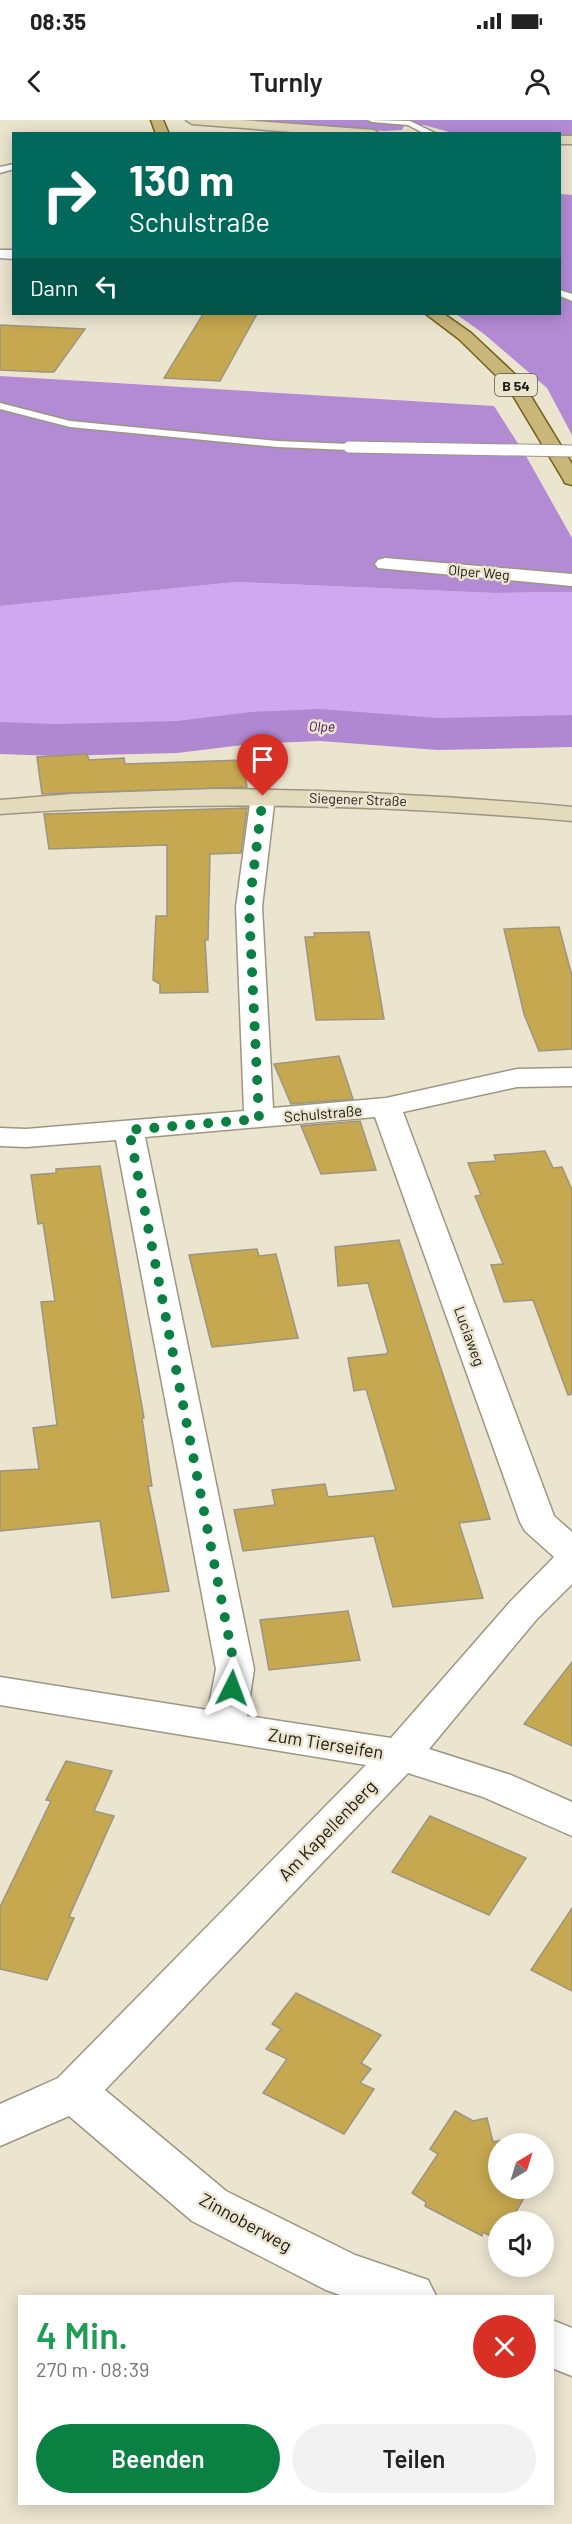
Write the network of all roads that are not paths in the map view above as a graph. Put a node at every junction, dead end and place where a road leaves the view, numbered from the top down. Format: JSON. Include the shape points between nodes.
{"nodes":[{"id":1,"x":192,"y":120,"type":"edge"},
{"id":2,"x":372,"y":120,"type":"edge"},
{"id":3,"x":246,"y":123,"type":"junction"},
{"id":4,"x":191,"y":132,"type":"edge"},
{"id":5,"x":352,"y":132,"type":"edge"},
{"id":6,"x":429,"y":132,"type":"edge"},
{"id":7,"x":435,"y":315,"type":"edge"},
{"id":8,"x":0,"y":406,"type":"edge"},
{"id":9,"x":572,"y":451,"type":"edge"},
{"id":10,"x":572,"y":479,"type":"edge"},
{"id":11,"x":385,"y":564,"type":"dead end"},
{"id":12,"x":572,"y":580,"type":"edge"},
{"id":13,"x":263,"y":796,"type":"junction"},
{"id":14,"x":0,"y":807,"type":"edge"},
{"id":15,"x":572,"y":814,"type":"edge"},
{"id":16,"x":572,"y":1077,"type":"edge"},
{"id":17,"x":386,"y":1107,"type":"junction"},
{"id":18,"x":259,"y":1119,"type":"junction"},
{"id":19,"x":129,"y":1130,"type":"junction"},
{"id":20,"x":0,"y":1137,"type":"edge"},
{"id":21,"x":572,"y":1552,"type":"edge"},
{"id":22,"x":572,"y":1561,"type":"edge"},
{"id":23,"x":0,"y":1691,"type":"edge"},
{"id":24,"x":225,"y":1727,"type":"junction"},
{"id":25,"x":400,"y":1755,"type":"junction"},
{"id":26,"x":572,"y":1820,"type":"edge"},
{"id":27,"x":74,"y":2092,"type":"junction"},
{"id":28,"x":0,"y":2126,"type":"edge"},
{"id":29,"x":408,"y":2295,"type":"edge"},
{"id":30,"x":554,"y":2345,"type":"edge"},
{"id":31,"x":572,"y":2352,"type":"edge"}],
"edges":[{"from":1,"to":3,"type":"street"},
{"from":2,"to":6,"type":"lane","via":[[410,123]]},
{"from":3,"to":4,"type":"street"},
{"from":3,"to":5,"type":"street"},
{"from":7,"to":10,"type":"main road","number":"B 54","via":[[465,336],[515,384]]},
{"from":8,"to":9,"type":"lane","bridge":true,"via":[[69,424],[278,444]]},
{"from":11,"to":12,"type":"street","name":"Olper Weg"},
{"from":13,"to":14,"type":"street","name":"Siegener Straße"},
{"from":13,"to":15,"type":"street","name":"Siegener Straße","via":[[380,798]]},
{"from":13,"to":18,"type":"street","via":[[249,907]]},
{"from":16,"to":17,"type":"street","name":"Schulstraße","via":[[517,1078]]},
{"from":17,"to":18,"type":"street","name":"Schulstraße"},
{"from":17,"to":21,"type":"street","name":"Luciaweg","via":[[538,1522]]},
{"from":18,"to":19,"type":"street","name":"Schulstraße"},
{"from":19,"to":20,"type":"street","name":"Schulstraße"},
{"from":19,"to":24,"type":"street","via":[[235,1669]]},
{"from":22,"to":25,"type":"street","name":"Am Kapellenberg","via":[[523,1611]]},
{"from":23,"to":24,"type":"street","name":"Zum Tierseifen"},
{"from":24,"to":25,"type":"street","name":"Zum Tierseifen"},
{"from":25,"to":26,"type":"street","name":"Zum Tierseifen","via":[[497,1786]]},
{"from":25,"to":27,"type":"street","name":"Am Kapellenberg"},
{"from":27,"to":28,"type":"street"},
{"from":27,"to":29,"type":"street","name":"Zinnoberweg","via":[[209,2206],[343,2274]]},
{"from":30,"to":31,"type":"street"}]}
